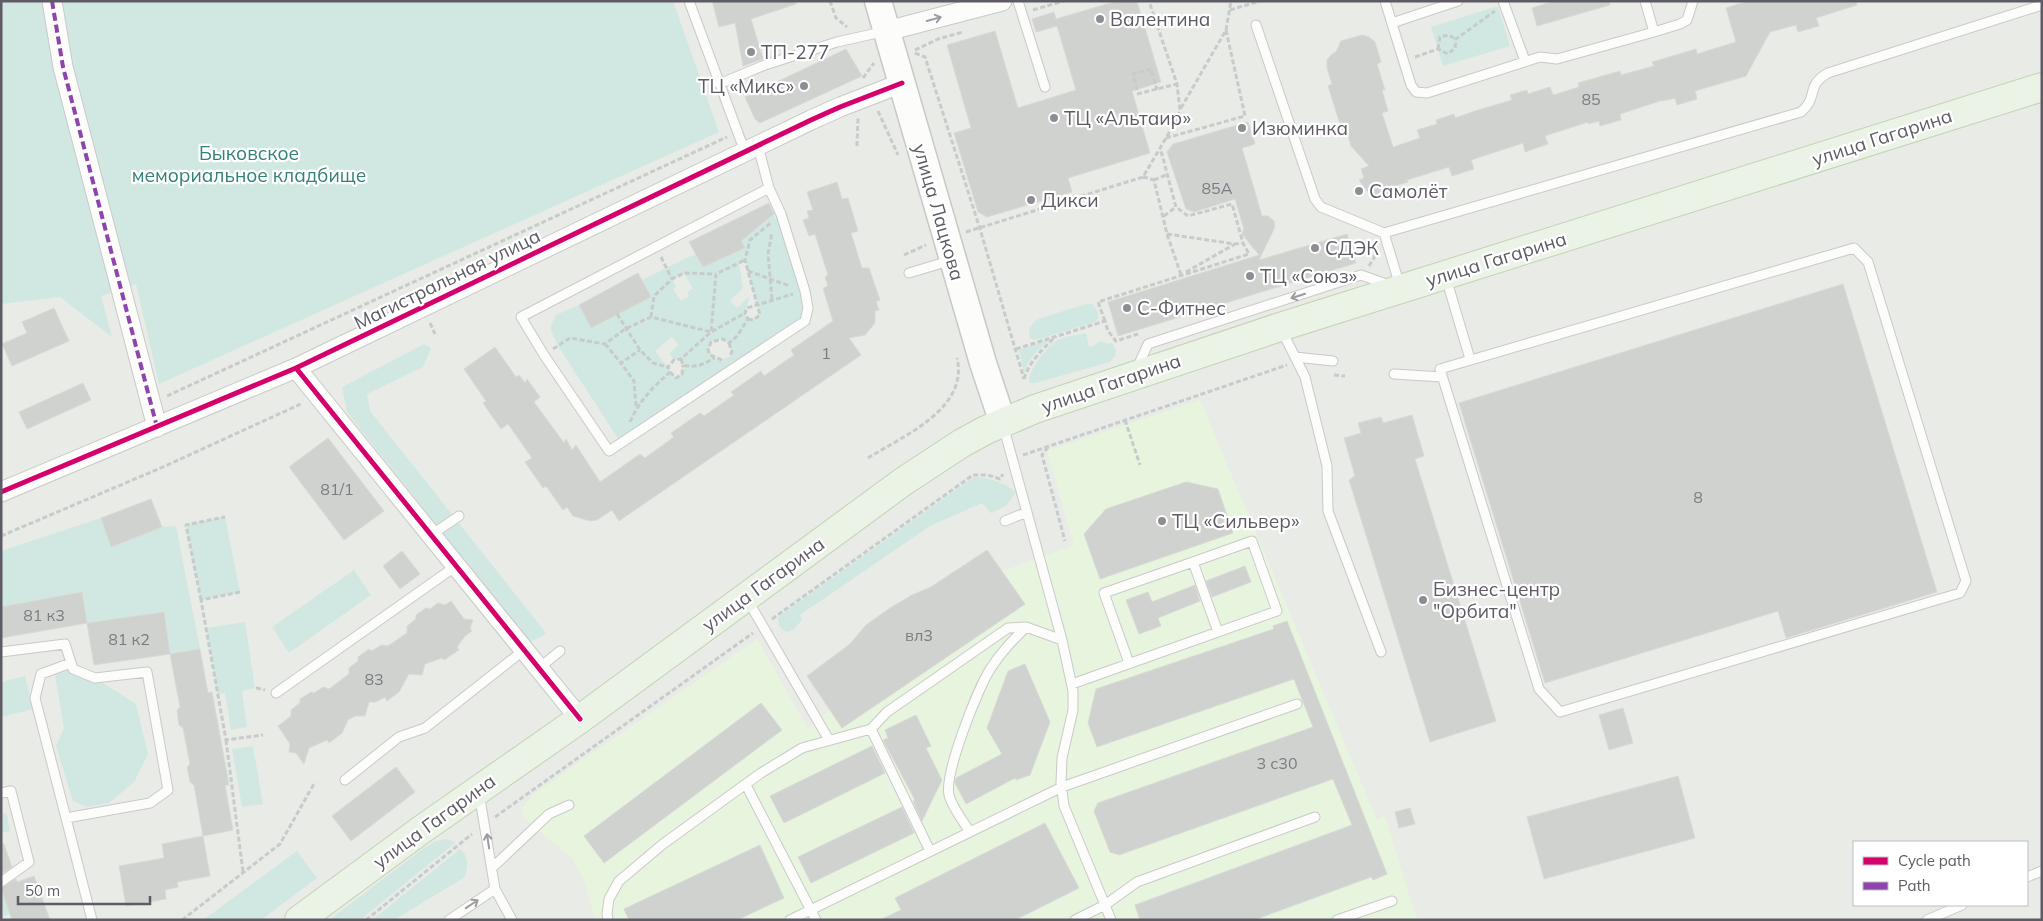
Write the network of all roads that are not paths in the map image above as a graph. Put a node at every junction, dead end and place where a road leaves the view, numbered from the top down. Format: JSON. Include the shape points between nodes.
{"nodes":[{"id":1,"x":52,"y":1,"type":"edge"},
{"id":2,"x":689,"y":1,"type":"edge"},
{"id":3,"x":878,"y":1,"type":"edge"},
{"id":4,"x":1002,"y":1,"type":"edge"},
{"id":5,"x":1018,"y":1,"type":"edge"},
{"id":6,"x":1385,"y":1,"type":"edge"},
{"id":7,"x":1458,"y":1,"type":"edge"},
{"id":8,"x":1645,"y":1,"type":"edge"},
{"id":9,"x":1693,"y":1,"type":"edge"},
{"id":10,"x":1504,"y":3,"type":"edge"},
{"id":11,"x":2042,"y":5,"type":"edge"},
{"id":12,"x":1392,"y":24,"type":"junction"},
{"id":13,"x":1256,"y":25,"type":"dead end"},
{"id":14,"x":887,"y":31,"type":"junction"},
{"id":15,"x":1654,"y":32,"type":"junction"},
{"id":16,"x":1525,"y":61,"type":"junction"},
{"id":17,"x":902,"y":83,"type":"junction"},
{"id":18,"x":719,"y":84,"type":"junction"},
{"id":19,"x":1045,"y":87,"type":"dead end"},
{"id":20,"x":2042,"y":87,"type":"edge"},
{"id":21,"x":751,"y":150,"type":"junction"},
{"id":22,"x":769,"y":188,"type":"junction"},
{"id":23,"x":1384,"y":233,"type":"junction"},
{"id":24,"x":943,"y":263,"type":"junction"},
{"id":25,"x":909,"y":273,"type":"dead end"},
{"id":26,"x":1445,"y":275,"type":"junction"},
{"id":27,"x":1401,"y":288,"type":"junction"},
{"id":28,"x":1280,"y":326,"type":"junction"},
{"id":29,"x":1295,"y":357,"type":"junction"},
{"id":30,"x":1470,"y":359,"type":"junction"},
{"id":31,"x":1333,"y":362,"type":"dead end"},
{"id":32,"x":296,"y":368,"type":"junction"},
{"id":33,"x":1394,"y":374,"type":"dead end"},
{"id":34,"x":1134,"y":375,"type":"junction"},
{"id":35,"x":1442,"y":377,"type":"junction"},
{"id":36,"x":1003,"y":423,"type":"junction"},
{"id":37,"x":157,"y":427,"type":"junction"},
{"id":38,"x":1,"y":492,"type":"edge"},
{"id":39,"x":1027,"y":512,"type":"junction"},
{"id":40,"x":459,"y":516,"type":"dead end"},
{"id":41,"x":1005,"y":521,"type":"dead end"},
{"id":42,"x":431,"y":535,"type":"junction"},
{"id":43,"x":1193,"y":562,"type":"junction"},
{"id":44,"x":456,"y":566,"type":"junction"},
{"id":45,"x":746,"y":597,"type":"junction"},
{"id":46,"x":1026,"y":627,"type":"junction"},
{"id":47,"x":1218,"y":632,"type":"junction"},
{"id":48,"x":1062,"y":640,"type":"junction"},
{"id":49,"x":524,"y":650,"type":"junction"},
{"id":50,"x":560,"y":651,"type":"dead end"},
{"id":51,"x":1,"y":652,"type":"edge"},
{"id":52,"x":1381,"y":652,"type":"dead end"},
{"id":53,"x":71,"y":663,"type":"junction"},
{"id":54,"x":1129,"y":663,"type":"junction"},
{"id":55,"x":539,"y":668,"type":"junction"},
{"id":56,"x":1072,"y":684,"type":"junction"},
{"id":57,"x":276,"y":693,"type":"dead end"},
{"id":58,"x":1296,"y":704,"type":"dead end"},
{"id":59,"x":580,"y":719,"type":"junction"},
{"id":60,"x":870,"y":729,"type":"junction"},
{"id":61,"x":830,"y":740,"type":"junction"},
{"id":62,"x":345,"y":780,"type":"dead end"},
{"id":63,"x":746,"y":785,"type":"junction"},
{"id":64,"x":1062,"y":787,"type":"junction"},
{"id":65,"x":478,"y":790,"type":"junction"},
{"id":66,"x":1,"y":794,"type":"edge"},
{"id":67,"x":569,"y":805,"type":"dead end"},
{"id":68,"x":1315,"y":817,"type":"dead end"},
{"id":69,"x":66,"y":818,"type":"junction"},
{"id":70,"x":970,"y":832,"type":"junction"},
{"id":71,"x":930,"y":851,"type":"junction"},
{"id":72,"x":492,"y":868,"type":"junction"},
{"id":73,"x":2042,"y":871,"type":"edge"},
{"id":74,"x":2028,"y":877,"type":"edge"},
{"id":75,"x":1,"y":882,"type":"edge"},
{"id":76,"x":496,"y":889,"type":"junction"},
{"id":77,"x":1392,"y":901,"type":"dead end"},
{"id":78,"x":1105,"y":905,"type":"junction"},
{"id":79,"x":1960,"y":906,"type":"edge"},
{"id":80,"x":810,"y":910,"type":"junction"},
{"id":81,"x":92,"y":920,"type":"edge"},
{"id":82,"x":299,"y":920,"type":"edge"},
{"id":83,"x":449,"y":920,"type":"edge"},
{"id":84,"x":512,"y":920,"type":"edge"},
{"id":85,"x":608,"y":920,"type":"edge"},
{"id":86,"x":790,"y":920,"type":"edge"},
{"id":87,"x":816,"y":920,"type":"edge"},
{"id":88,"x":1075,"y":920,"type":"edge"},
{"id":89,"x":1111,"y":920,"type":"edge"},
{"id":90,"x":1337,"y":920,"type":"edge"},
{"id":91,"x":1926,"y":920,"type":"edge"}],
"edges":[{"from":1,"to":37,"type":"street","via":[[63,67]]},
{"from":2,"to":18,"type":"lane"},
{"from":3,"to":14,"type":"street","name":"улица Лацкова"},
{"from":14,"to":4,"type":"street","one_way":true},
{"from":5,"to":19,"type":"lane"},
{"from":6,"to":12,"type":"lane"},
{"from":7,"to":12,"type":"lane"},
{"from":8,"to":15,"type":"lane"},
{"from":9,"to":15,"type":"lane","via":[[1687,20]]},
{"from":10,"to":16,"type":"lane"},
{"from":11,"to":23,"type":"lane","via":[[1828,73],[1818,79],[1808,106],[1801,112]]},
{"from":12,"to":16,"type":"lane","via":[[1416,92],[1427,94]]},
{"from":13,"to":23,"type":"lane","via":[[1315,199],[1321,207]]},
{"from":14,"to":17,"type":"street","name":"улица Лацкова"},
{"from":14,"to":18,"type":"lane","via":[[837,42]]},
{"from":15,"to":16,"type":"lane","via":[[1556,59],[1540,57]]},
{"from":17,"to":21,"type":"street","name":"Магистральная улица","via":[[859,108],[840,107]]},
{"from":17,"to":24,"type":"street","name":"улица Лацкова"},
{"from":18,"to":21,"type":"lane","via":[[737,132]]},
{"from":20,"to":26,"type":"main road","name":"улица Гагарина"},
{"from":21,"to":22,"type":"lane"},
{"from":21,"to":32,"type":"street","name":"Магистральная улица"},
{"from":22,"to":22,"type":"lane","via":[[782,214],[805,291],[808,308],[805,321],[609,451],[521,317]]},
{"from":23,"to":27,"type":"lane"},
{"from":24,"to":25,"type":"lane"},
{"from":24,"to":36,"type":"street","name":"улица Лацкова"},
{"from":26,"to":27,"type":"main road","name":"улица Гагарина"},
{"from":26,"to":30,"type":"lane"},
{"from":27,"to":28,"type":"main road","name":"улица Гагарина"},
{"from":27,"to":34,"type":"lane","one_way":true,"via":[[1361,275],[1148,344]]},
{"from":28,"to":29,"type":"lane"},
{"from":28,"to":34,"type":"main road","name":"улица Гагарина"},
{"from":29,"to":31,"type":"lane"},
{"from":29,"to":52,"type":"lane","via":[[1305,377],[1327,466],[1328,511]]},
{"from":30,"to":35,"type":"lane","via":[[1440,368]]},
{"from":30,"to":35,"type":"lane","via":[[1854,248],[1868,262],[1966,581],[1960,593],[1560,712],[1539,689]]},
{"from":32,"to":37,"type":"street","name":"Магистральная улица"},
{"from":32,"to":42,"type":"street"},
{"from":33,"to":35,"type":"lane"},
{"from":34,"to":36,"type":"main road","name":"улица Гагарина"},
{"from":36,"to":39,"type":"lane"},
{"from":36,"to":45,"type":"main road","name":"улица Гагарина","via":[[934,460]]},
{"from":37,"to":38,"type":"street","name":"Магистральная улица"},
{"from":39,"to":41,"type":"lane"},
{"from":39,"to":48,"type":"lane"},
{"from":40,"to":42,"type":"lane"},
{"from":42,"to":44,"type":"street"},
{"from":43,"to":47,"type":"lane"},
{"from":43,"to":47,"type":"lane","via":[[1252,541],[1277,611]]},
{"from":43,"to":54,"type":"lane","via":[[1104,593]]},
{"from":44,"to":49,"type":"street"},
{"from":44,"to":57,"type":"lane"},
{"from":45,"to":59,"type":"main road","name":"улица Гагарина"},
{"from":45,"to":61,"type":"lane"},
{"from":46,"to":48,"type":"lane"},
{"from":46,"to":60,"type":"lane","via":[[1008,628],[994,637],[887,712]]},
{"from":46,"to":70,"type":"lane","via":[[1005,648],[977,692],[950,771],[949,795]]},
{"from":47,"to":54,"type":"lane"},
{"from":48,"to":56,"type":"lane"},
{"from":49,"to":55,"type":"street"},
{"from":49,"to":62,"type":"lane","via":[[425,728],[399,737]]},
{"from":50,"to":55,"type":"lane"},
{"from":51,"to":53,"type":"lane","via":[[65,644]]},
{"from":53,"to":69,"type":"lane","via":[[40,674],[35,698]]},
{"from":53,"to":69,"type":"lane","via":[[73,669],[95,678],[147,672],[168,790],[150,803]]},
{"from":54,"to":56,"type":"lane"},
{"from":55,"to":59,"type":"street"},
{"from":56,"to":64,"type":"lane","via":[[1073,710],[1062,758]]},
{"from":58,"to":64,"type":"lane"},
{"from":59,"to":65,"type":"main road","name":"улица Гагарина"},
{"from":60,"to":61,"type":"lane"},
{"from":60,"to":71,"type":"lane"},
{"from":61,"to":63,"type":"lane","via":[[802,748]]},
{"from":63,"to":80,"type":"lane"},
{"from":63,"to":85,"type":"lane","via":[[663,844],[619,881],[609,899]]},
{"from":64,"to":70,"type":"lane"},
{"from":64,"to":78,"type":"lane","via":[[1064,806]]},
{"from":72,"to":65,"type":"lane","one_way":true},
{"from":65,"to":82,"type":"main road","name":"улица Гагарина"},
{"from":66,"to":75,"type":"lane","via":[[11,791],[29,862]]},
{"from":67,"to":72,"type":"lane","via":[[549,814]]},
{"from":68,"to":78,"type":"lane","via":[[1137,882]]},
{"from":69,"to":81,"type":"lane"},
{"from":70,"to":71,"type":"lane"},
{"from":71,"to":80,"type":"lane"},
{"from":72,"to":76,"type":"lane"},
{"from":73,"to":74,"type":"lane"},
{"from":83,"to":76,"type":"lane","one_way":true},
{"from":76,"to":84,"type":"lane"},
{"from":77,"to":90,"type":"lane"},
{"from":78,"to":88,"type":"lane"},
{"from":78,"to":89,"type":"lane"},
{"from":79,"to":91,"type":"lane"},
{"from":80,"to":86,"type":"lane"},
{"from":80,"to":87,"type":"lane"}]}
